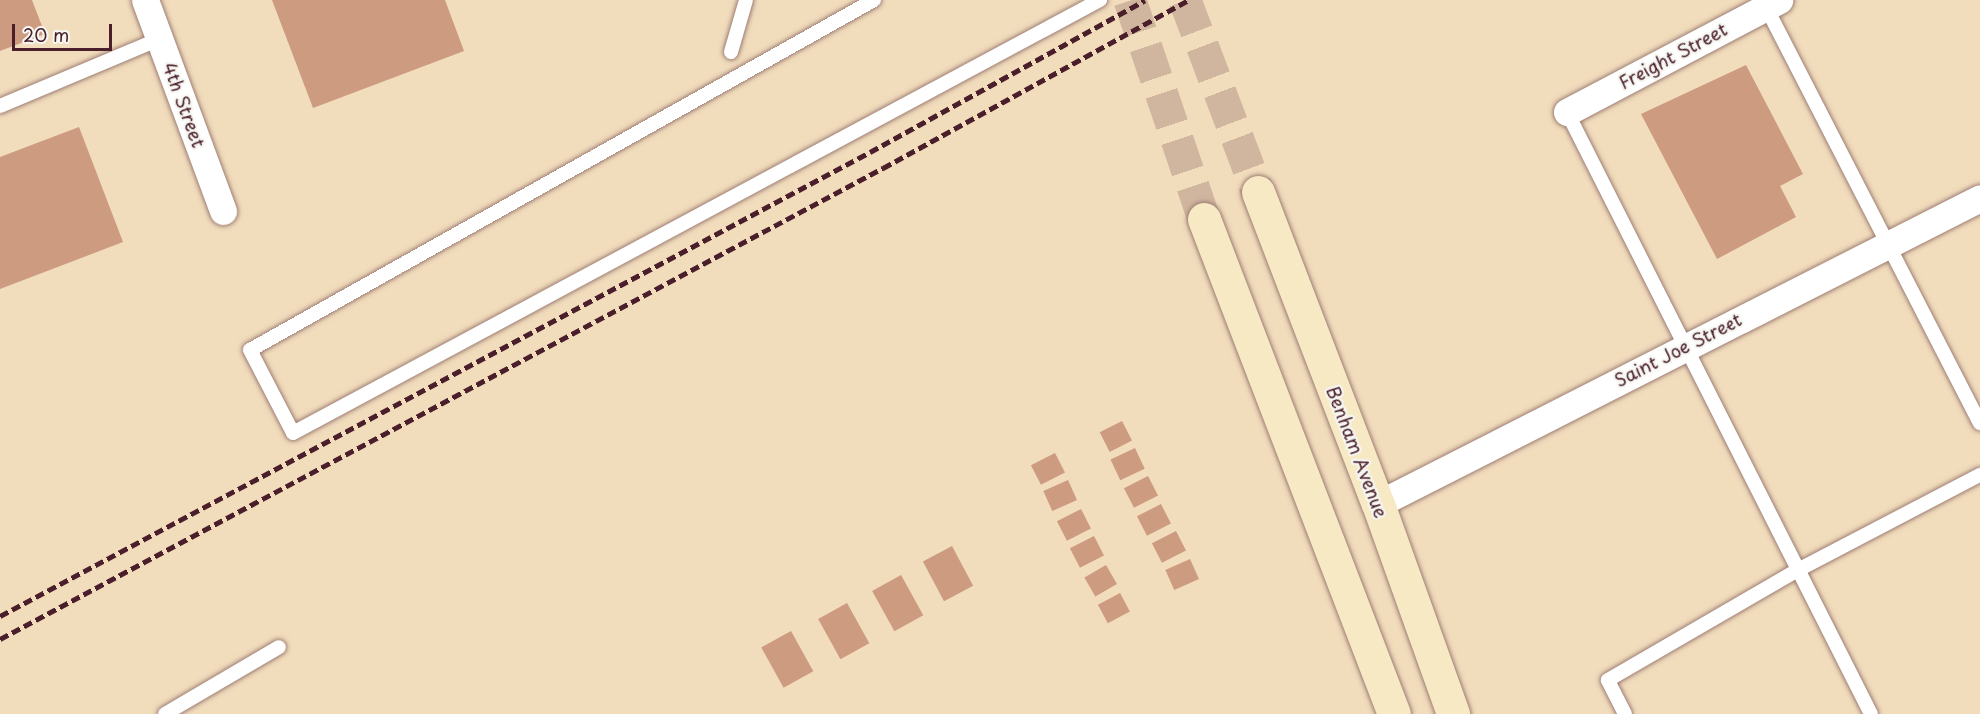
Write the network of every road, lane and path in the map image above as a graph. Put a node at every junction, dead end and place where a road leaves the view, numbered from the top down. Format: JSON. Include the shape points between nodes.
{"nodes":[{"id":1,"x":145,"y":0,"type":"edge"},
{"id":2,"x":746,"y":0,"type":"edge"},
{"id":3,"x":874,"y":0,"type":"edge"},
{"id":4,"x":1100,"y":0,"type":"edge"},
{"id":5,"x":1773,"y":4,"type":"edge"},
{"id":6,"x":159,"y":39,"type":"junction"},
{"id":7,"x":731,"y":52,"type":"dead end"},
{"id":8,"x":0,"y":106,"type":"edge"},
{"id":9,"x":1568,"y":112,"type":"joint"},
{"id":10,"x":1258,"y":192,"type":"tunnel mouth"},
{"id":11,"x":1980,"y":198,"type":"edge"},
{"id":12,"x":223,"y":211,"type":"dead end"},
{"id":13,"x":1204,"y":219,"type":"tunnel mouth"},
{"id":14,"x":1889,"y":243,"type":"junction"},
{"id":15,"x":1683,"y":347,"type":"junction"},
{"id":16,"x":1980,"y":423,"type":"edge"},
{"id":17,"x":1980,"y":475,"type":"edge"},
{"id":18,"x":1378,"y":504,"type":"junction"},
{"id":19,"x":1796,"y":571,"type":"junction"},
{"id":20,"x":279,"y":647,"type":"dead end"},
{"id":21,"x":165,"y":714,"type":"edge"},
{"id":22,"x":1394,"y":714,"type":"edge"},
{"id":23,"x":1453,"y":714,"type":"edge"},
{"id":24,"x":1626,"y":714,"type":"edge"},
{"id":25,"x":1870,"y":714,"type":"edge"}],
"edges":[{"from":1,"to":6,"type":"street","name":"4th Street"},
{"from":2,"to":7,"type":"lane"},
{"from":3,"to":4,"type":"lane","via":[[250,350],[293,433]]},
{"from":5,"to":9,"type":"street","name":"Freight Street"},
{"from":5,"to":14,"type":"lane"},
{"from":6,"to":8,"type":"lane"},
{"from":6,"to":12,"type":"street","name":"4th Street"},
{"from":9,"to":15,"type":"lane"},
{"from":10,"to":18,"type":"main road","name":"Benham Avenue"},
{"from":11,"to":14,"type":"street","name":"Saint Joe Street"},
{"from":13,"to":22,"type":"main road"},
{"from":14,"to":15,"type":"street","name":"Saint Joe Street"},
{"from":14,"to":16,"type":"lane"},
{"from":15,"to":18,"type":"street","name":"Saint Joe Street"},
{"from":15,"to":19,"type":"lane"},
{"from":17,"to":19,"type":"lane"},
{"from":18,"to":23,"type":"main road","name":"Benham Avenue"},
{"from":19,"to":24,"type":"lane","via":[[1608,680]]},
{"from":19,"to":25,"type":"lane"},
{"from":20,"to":21,"type":"lane"}]}
